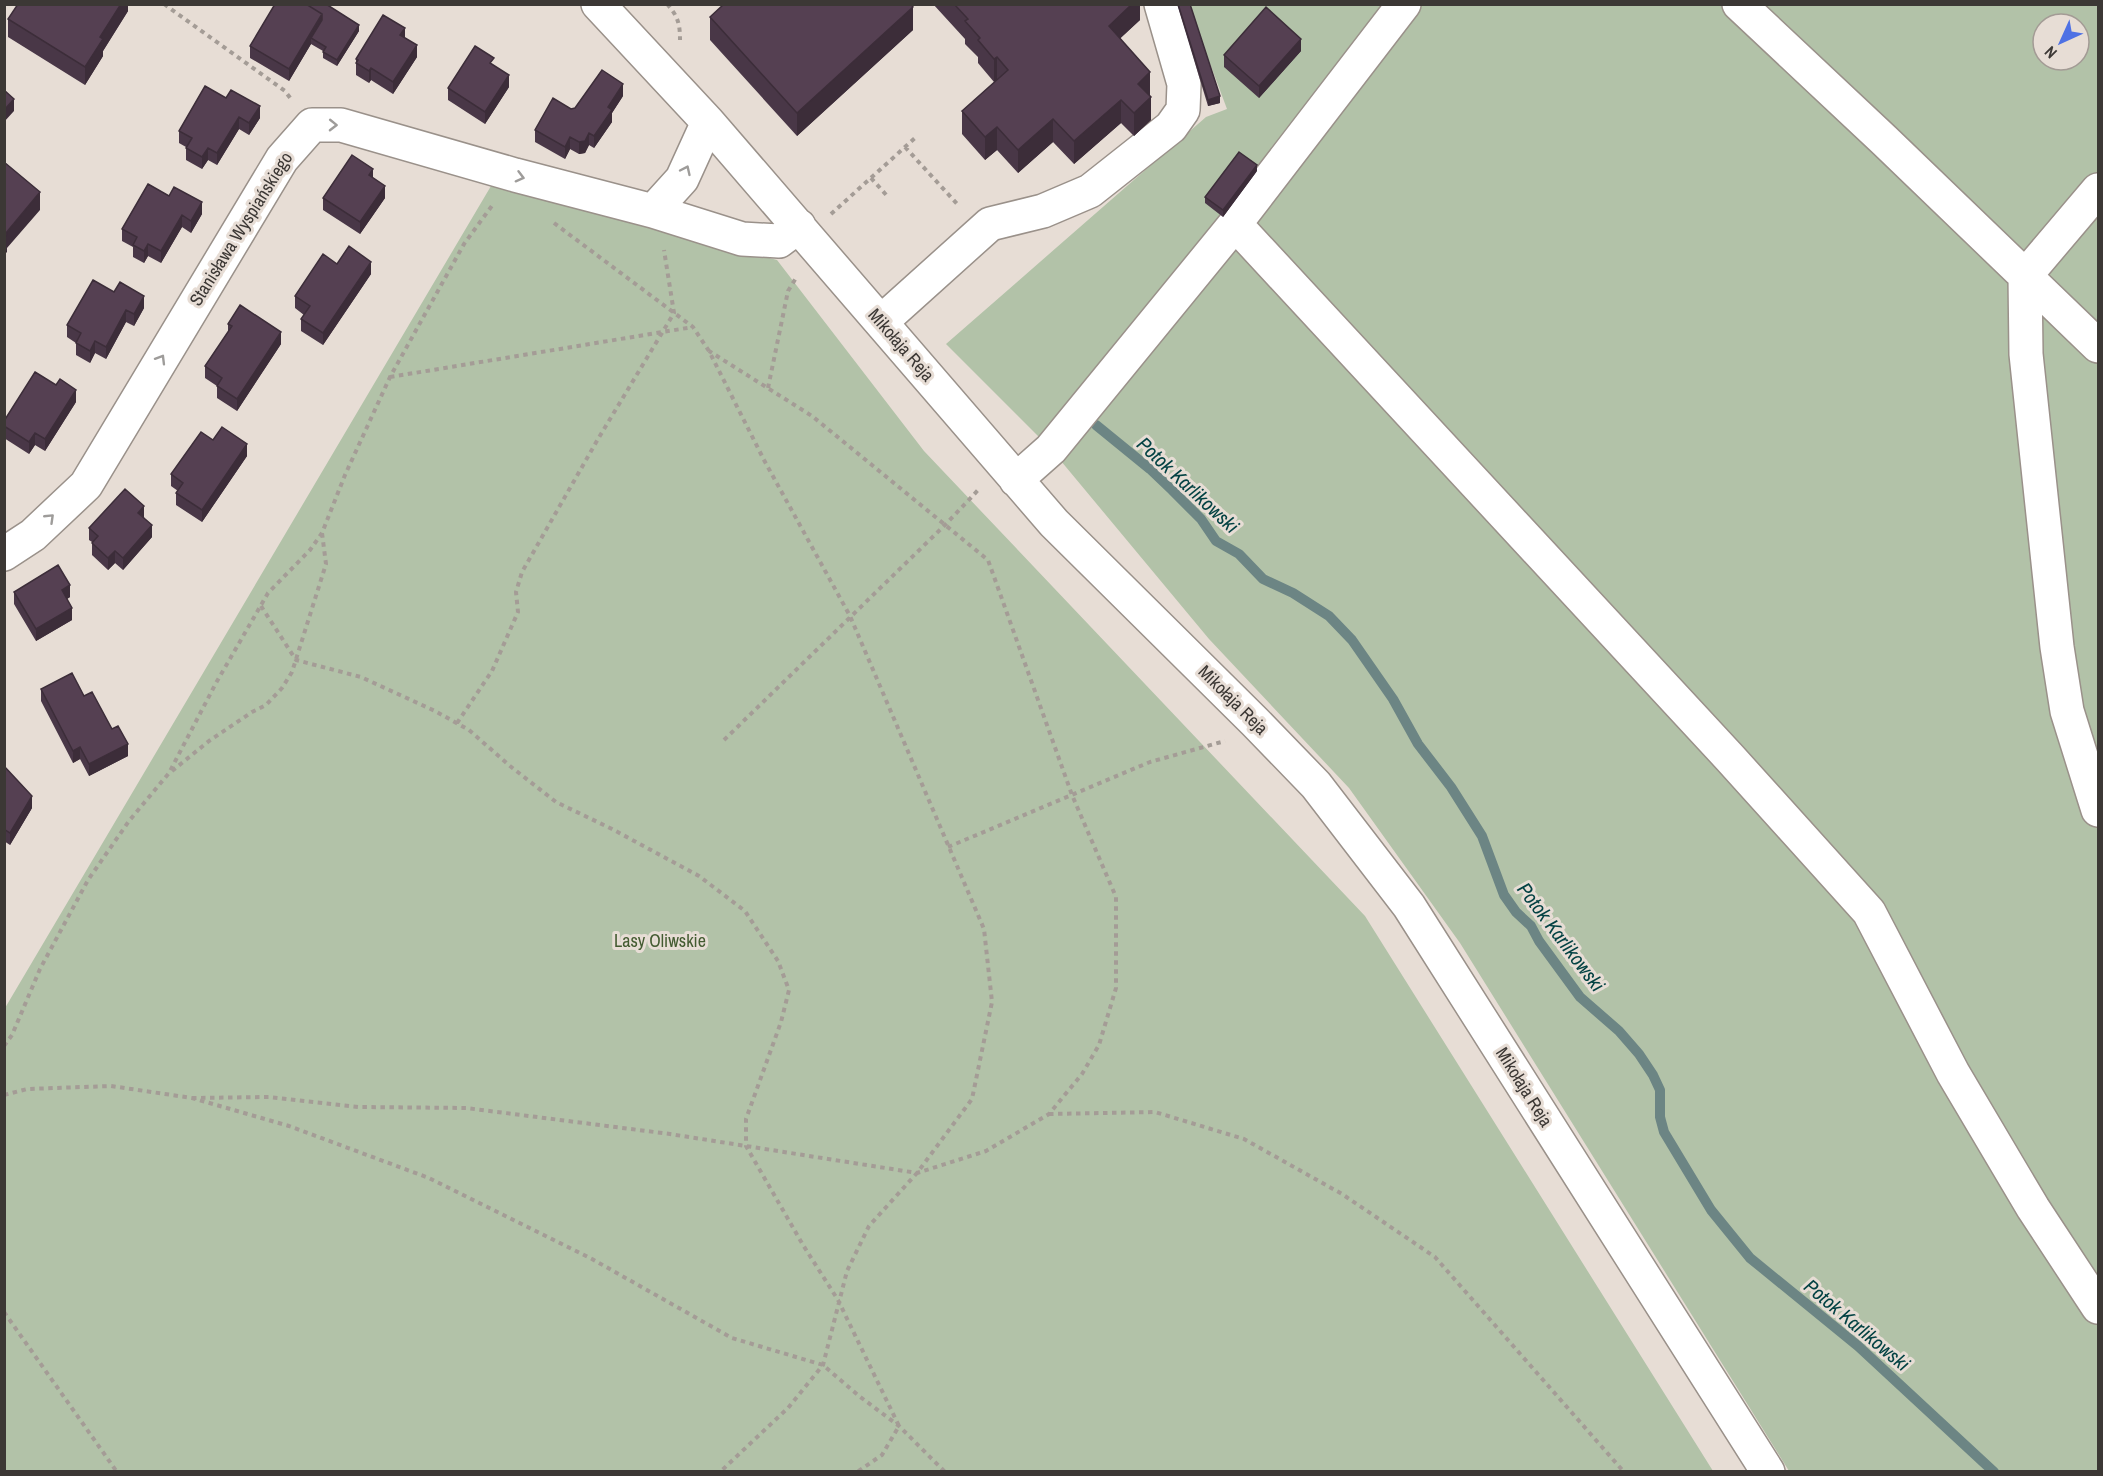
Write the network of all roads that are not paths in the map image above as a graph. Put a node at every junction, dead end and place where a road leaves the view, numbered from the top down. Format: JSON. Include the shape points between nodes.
{"nodes":[{"id":1,"x":598,"y":4,"type":"edge"},
{"id":2,"x":1161,"y":4,"type":"edge"},
{"id":3,"x":1404,"y":4,"type":"edge"},
{"id":4,"x":1739,"y":4,"type":"edge"},
{"id":5,"x":708,"y":122,"type":"junction"},
{"id":6,"x":2098,"y":190,"type":"edge"},
{"id":7,"x":653,"y":211,"type":"junction"},
{"id":8,"x":1235,"y":224,"type":"junction"},
{"id":9,"x":799,"y":226,"type":"junction"},
{"id":10,"x":2025,"y":276,"type":"junction"},
{"id":11,"x":881,"y":322,"type":"junction"},
{"id":12,"x":2098,"y":346,"type":"edge"},
{"id":13,"x":1009,"y":472,"type":"junction"},
{"id":14,"x":4,"y":554,"type":"edge"},
{"id":15,"x":2098,"y":810,"type":"edge"},
{"id":16,"x":2098,"y":1307,"type":"edge"},
{"id":17,"x":1768,"y":1472,"type":"edge"}],
"edges":[{"from":1,"to":5,"type":"street","name":"Mikołaja Reja"},
{"from":2,"to":11,"type":"street","via":[[1184,84],[1183,110],[1171,127],[1090,191],[1043,211],[990,224]]},
{"from":3,"to":8,"type":"street"},
{"from":4,"to":10,"type":"street"},
{"from":7,"to":5,"type":"street","one_way":true,"via":[[682,179]]},
{"from":5,"to":9,"type":"street","name":"Mikołaja Reja"},
{"from":6,"to":10,"type":"street"},
{"from":7,"to":9,"type":"street","via":[[742,239],[779,241]]},
{"from":14,"to":7,"type":"street","name":"Stanisława Wyspiańskiego","one_way":true,"via":[[33,535],[86,484],[282,159],[312,125],[341,125]]},
{"from":8,"to":13,"type":"street","via":[[1051,449]]},
{"from":8,"to":16,"type":"street","via":[[1869,912],[1953,1073],[2032,1208]]},
{"from":9,"to":11,"type":"street","name":"Mikołaja Reja"},
{"from":10,"to":12,"type":"street"},
{"from":10,"to":15,"type":"street","via":[[2026,354],[2057,647],[2067,711]]},
{"from":11,"to":13,"type":"street","name":"Mikołaja Reja"},
{"from":13,"to":17,"type":"street","name":"Mikołaja Reja","via":[[1054,523],[1316,785],[1409,906]]}]}
